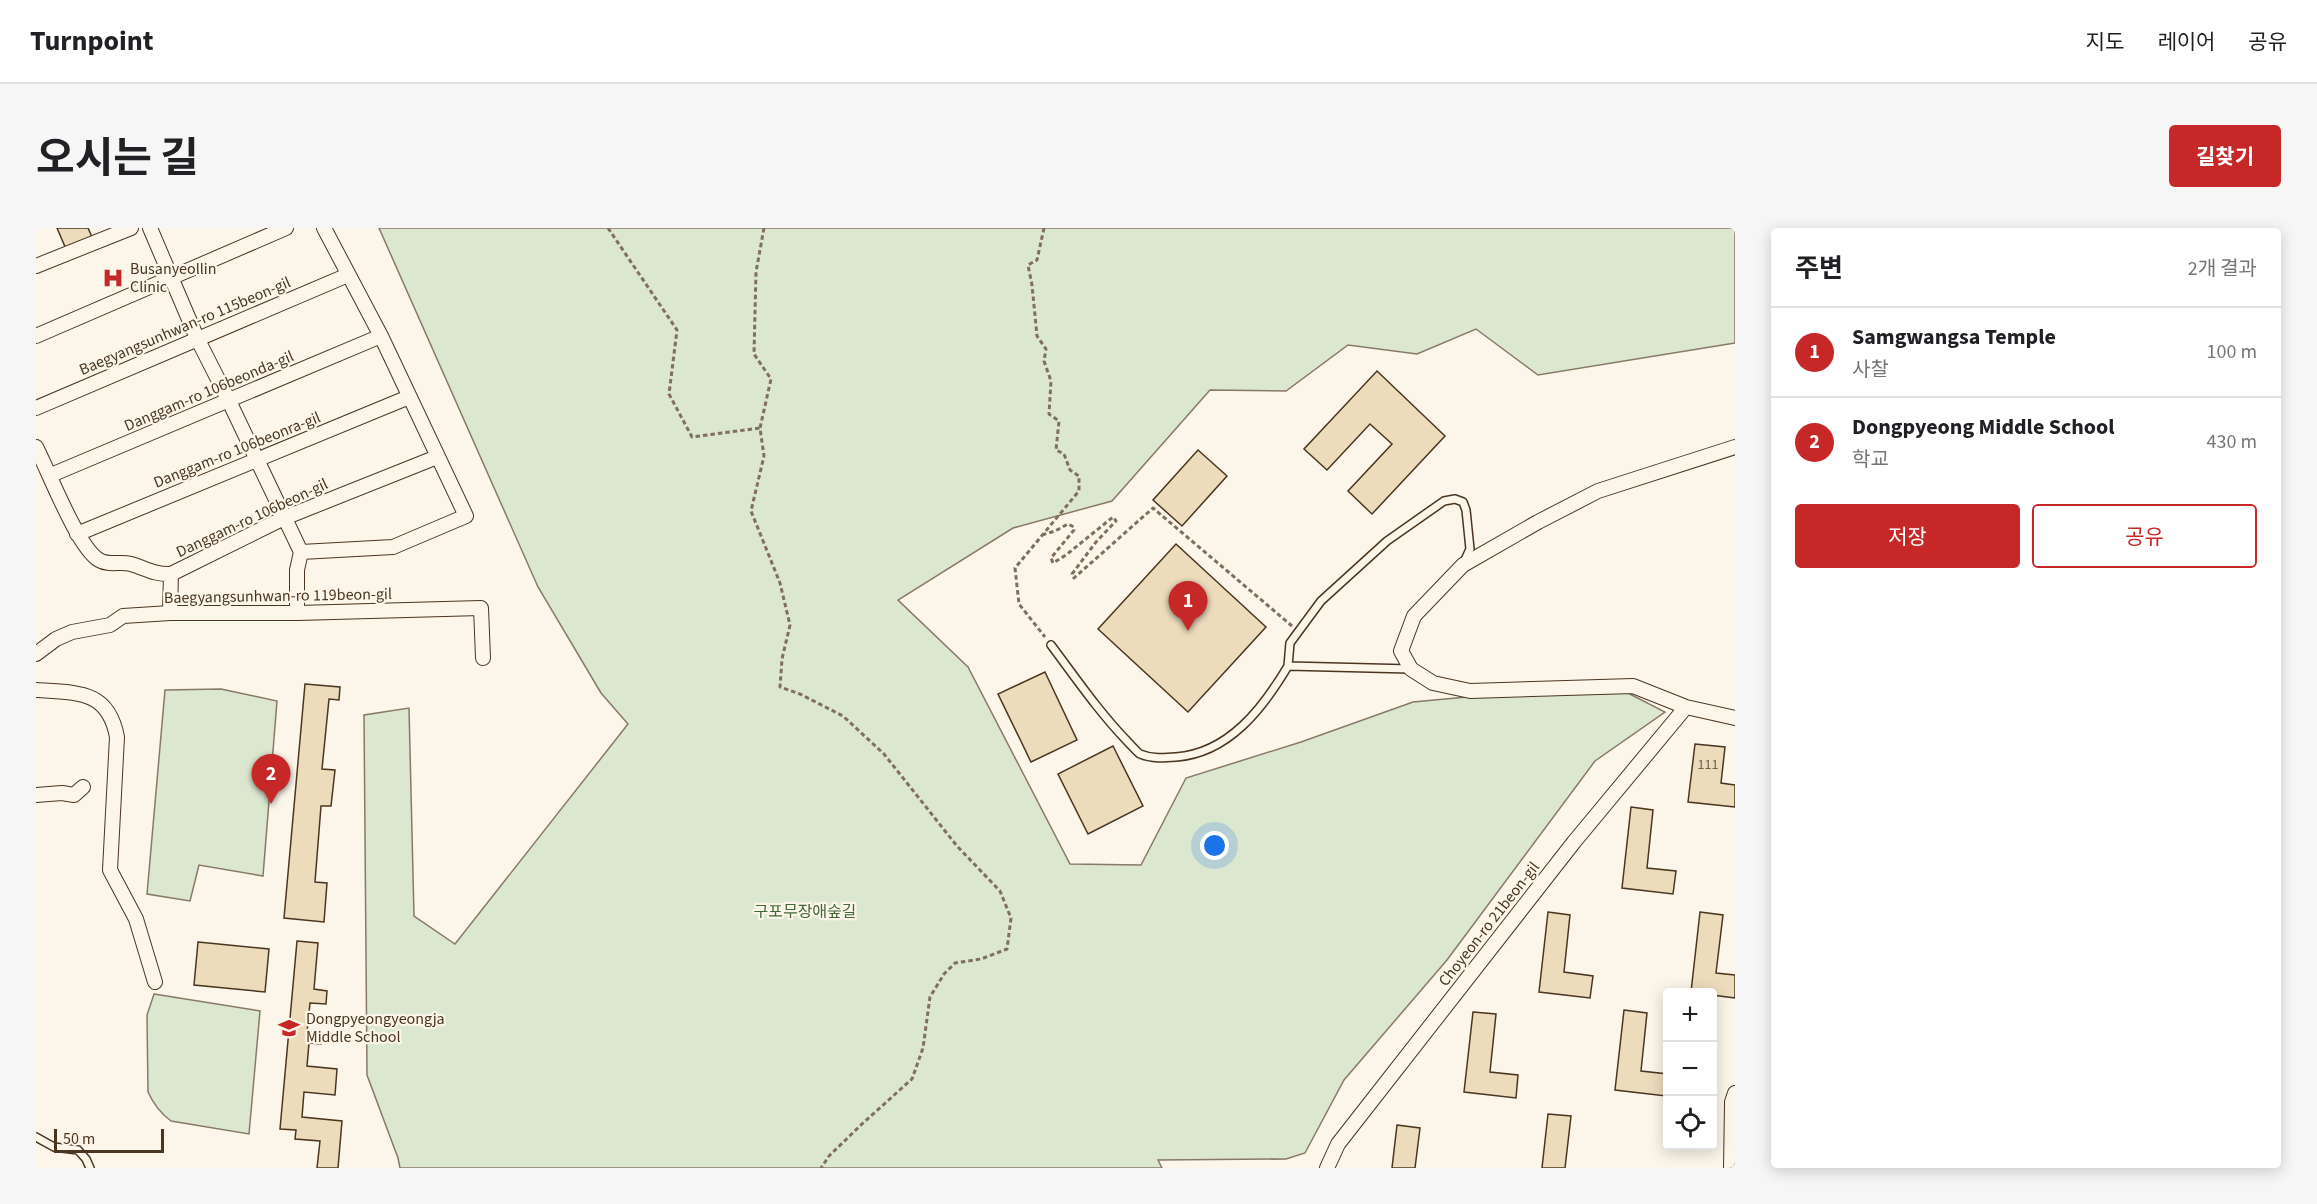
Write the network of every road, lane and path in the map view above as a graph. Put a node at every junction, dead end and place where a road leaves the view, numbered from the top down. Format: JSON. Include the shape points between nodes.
{"nodes":[{"id":1,"x":130,"y":228,"type":"edge"},
{"id":2,"x":150,"y":228,"type":"edge"},
{"id":3,"x":286,"y":228,"type":"edge"},
{"id":4,"x":324,"y":228,"type":"edge"},
{"id":5,"x":608,"y":228,"type":"edge"},
{"id":6,"x":764,"y":228,"type":"edge"},
{"id":7,"x":1044,"y":228,"type":"edge"},
{"id":8,"x":36,"y":266,"type":"edge"},
{"id":9,"x":348,"y":276,"type":"junction"},
{"id":10,"x":170,"y":278,"type":"junction"},
{"id":11,"x":36,"y":336,"type":"edge"},
{"id":12,"x":381,"y":336,"type":"junction"},
{"id":13,"x":197,"y":338,"type":"junction"},
{"id":14,"x":409,"y":397,"type":"junction"},
{"id":15,"x":230,"y":401,"type":"junction"},
{"id":16,"x":36,"y":408,"type":"edge"},
{"id":17,"x":760,"y":428,"type":"junction"},
{"id":18,"x":36,"y":447,"type":"edge"},
{"id":19,"x":1735,"y":447,"type":"edge"},
{"id":20,"x":436,"y":457,"type":"junction"},
{"id":21,"x":257,"y":459,"type":"junction"},
{"id":22,"x":51,"y":475,"type":"junction"},
{"id":23,"x":284,"y":518,"type":"junction"},
{"id":24,"x":77,"y":534,"type":"junction"},
{"id":25,"x":1042,"y":535,"type":"junction"},
{"id":26,"x":301,"y":552,"type":"junction"},
{"id":27,"x":1462,"y":565,"type":"junction"},
{"id":28,"x":171,"y":574,"type":"junction"},
{"id":29,"x":170,"y":613,"type":"junction"},
{"id":30,"x":297,"y":613,"type":"junction"},
{"id":31,"x":1298,"y":631,"type":"junction"},
{"id":32,"x":1051,"y":645,"type":"joint"},
{"id":33,"x":36,"y":654,"type":"edge"},
{"id":34,"x":483,"y":658,"type":"dead end"},
{"id":35,"x":1288,"y":666,"type":"junction"},
{"id":36,"x":1411,"y":669,"type":"junction"},
{"id":37,"x":36,"y":690,"type":"edge"},
{"id":38,"x":1686,"y":707,"type":"junction"},
{"id":39,"x":1735,"y":718,"type":"edge"},
{"id":40,"x":83,"y":787,"type":"dead end"},
{"id":41,"x":36,"y":795,"type":"edge"},
{"id":42,"x":155,"y":982,"type":"dead end"},
{"id":43,"x":1735,"y":1093,"type":"edge"},
{"id":44,"x":36,"y":1137,"type":"edge"},
{"id":45,"x":90,"y":1168,"type":"edge"},
{"id":46,"x":821,"y":1168,"type":"edge"},
{"id":47,"x":1327,"y":1168,"type":"edge"},
{"id":48,"x":1731,"y":1168,"type":"edge"}],
"edges":[{"from":1,"to":8,"type":"street"},
{"from":2,"to":10,"type":"street"},
{"from":3,"to":10,"type":"street"},
{"from":4,"to":9,"type":"street"},
{"from":5,"to":17,"type":"path","via":[[677,330],[669,394],[692,437]]},
{"from":6,"to":17,"type":"path","via":[[756,272],[754,354],[771,379]]},
{"from":7,"to":25,"type":"path","via":[[1037,260],[1028,266],[1037,336],[1046,349],[1044,361],[1051,381],[1049,414],[1059,421],[1056,450],[1064,454],[1070,471],[1079,476],[1079,491]]},
{"from":9,"to":12,"type":"street"},
{"from":9,"to":13,"type":"street","name":"Baegyangsunhwan-ro 115beon-gil"},
{"from":10,"to":11,"type":"street"},
{"from":10,"to":13,"type":"street"},
{"from":12,"to":14,"type":"street"},
{"from":12,"to":15,"type":"street","name":"Danggam-ro 106beonda-gil"},
{"from":13,"to":15,"type":"street"},
{"from":13,"to":16,"type":"street","name":"Baegyangsunhwan-ro 115beon-gil"},
{"from":14,"to":20,"type":"street"},
{"from":14,"to":21,"type":"street","name":"Danggam-ro 106beonra-gil"},
{"from":15,"to":21,"type":"street"},
{"from":15,"to":22,"type":"street","name":"Danggam-ro 106beonda-gil"},
{"from":17,"to":46,"type":"path","via":[[764,456],[751,511],[780,584],[790,625],[780,687],[843,716],[884,754],[957,846],[1000,891],[1011,918],[1007,949],[955,963],[944,974],[930,997],[923,1048],[912,1079],[863,1122]]},
{"from":18,"to":22,"type":"street","name":"Danggam-ro 106beon-gil"},
{"from":19,"to":27,"type":"street","via":[[1598,491]]},
{"from":20,"to":23,"type":"street","name":"Danggam-ro 106beon-gil"},
{"from":20,"to":26,"type":"street","via":[[466,516],[393,547]]},
{"from":21,"to":23,"type":"street"},
{"from":21,"to":24,"type":"street","name":"Danggam-ro 106beonra-gil"},
{"from":22,"to":24,"type":"street","name":"Danggam-ro 106beon-gil"},
{"from":23,"to":26,"type":"street"},
{"from":23,"to":28,"type":"street","name":"Danggam-ro 106beon-gil"},
{"from":24,"to":28,"type":"street","name":"Danggam-ro 106beon-gil","via":[[96,559],[105,563],[129,563],[147,571]]},
{"from":25,"to":31,"type":"path","via":[[1068,524],[1074,527],[1051,558],[1053,563],[1113,517],[1116,521],[1072,574],[1074,578],[1153,508]]},
{"from":25,"to":32,"type":"path","via":[[1015,567],[1019,604]]},
{"from":26,"to":30,"type":"street"},
{"from":27,"to":31,"type":"lane","via":[[1470,549],[1466,510],[1463,502],[1444,501],[1387,541],[1322,601]]},
{"from":27,"to":36,"type":"street","via":[[1414,616],[1401,651]]},
{"from":28,"to":29,"type":"street"},
{"from":29,"to":30,"type":"street","name":"Baegyangsunhwan-ro 119beon-gil"},
{"from":29,"to":33,"type":"street","name":"Baegyangsunhwan-ro 119beon-gil","via":[[123,616],[110,625],[56,639]]},
{"from":30,"to":34,"type":"street","name":"Baegyangsunhwan-ro 119beon-gil","via":[[481,608]]},
{"from":31,"to":35,"type":"lane","via":[[1290,643]]},
{"from":32,"to":35,"type":"lane","via":[[1118,731],[1139,753],[1158,758],[1191,756],[1218,745],[1269,698]]},
{"from":35,"to":36,"type":"lane"},
{"from":36,"to":38,"type":"street","via":[[1432,683],[1470,691],[1633,686]]},
{"from":37,"to":42,"type":"street","via":[[83,694],[104,706],[114,720],[117,737],[110,870],[136,920]]},
{"from":38,"to":39,"type":"street"},
{"from":38,"to":47,"type":"street","name":"Choyeon-ro 21beon-gil","via":[[1345,1135]]},
{"from":40,"to":41,"type":"street","via":[[74,795]]},
{"from":43,"to":48,"type":"street"},
{"from":44,"to":45,"type":"lane","via":[[54,1147],[78,1150]]}]}
